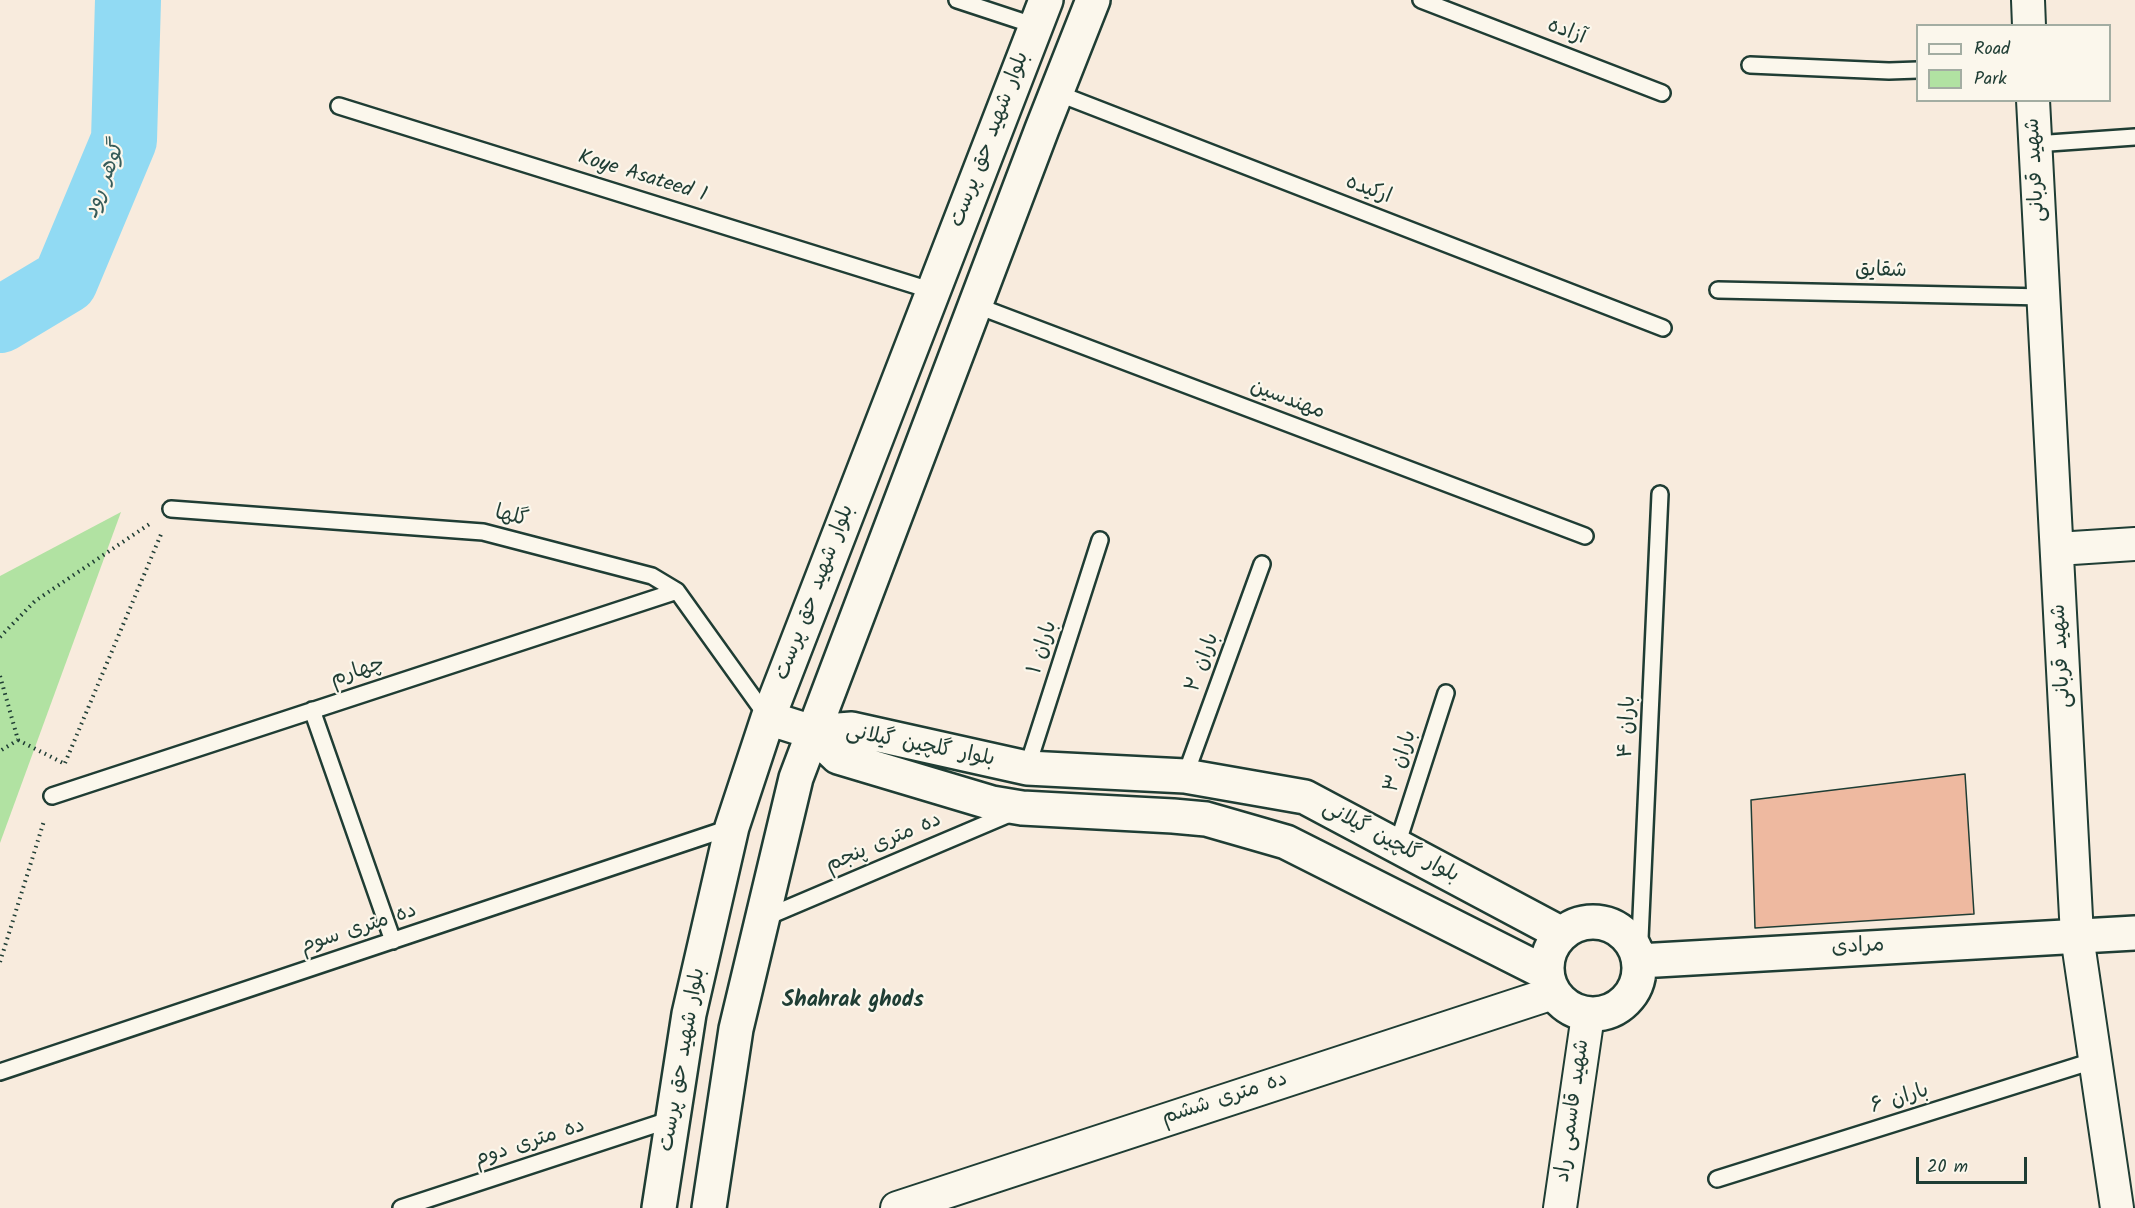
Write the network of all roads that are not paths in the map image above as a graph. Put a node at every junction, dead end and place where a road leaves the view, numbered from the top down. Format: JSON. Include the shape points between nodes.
{"nodes":[{"id":1,"x":957,"y":0,"type":"edge"},
{"id":2,"x":1093,"y":0,"type":"edge"},
{"id":3,"x":1421,"y":0,"type":"edge"},
{"id":4,"x":2028,"y":0,"type":"edge"},
{"id":5,"x":1041,"y":13,"type":"edge"},
{"id":6,"x":2029,"y":24,"type":"edge"},
{"id":7,"x":1077,"y":42,"type":"junction"},
{"id":8,"x":1750,"y":65,"type":"dead end"},
{"id":9,"x":1916,"y":70,"type":"edge"},
{"id":10,"x":1057,"y":93,"type":"junction"},
{"id":11,"x":1662,"y":93,"type":"dead end"},
{"id":12,"x":2033,"y":102,"type":"edge"},
{"id":13,"x":339,"y":106,"type":"dead end"},
{"id":14,"x":2135,"y":137,"type":"edge"},
{"id":15,"x":2035,"y":144,"type":"junction"},
{"id":16,"x":1718,"y":290,"type":"dead end"},
{"id":17,"x":933,"y":291,"type":"junction"},
{"id":18,"x":2044,"y":297,"type":"junction"},
{"id":19,"x":975,"y":305,"type":"junction"},
{"id":20,"x":1663,"y":328,"type":"dead end"},
{"id":21,"x":1660,"y":494,"type":"dead end"},
{"id":22,"x":171,"y":509,"type":"road end"},
{"id":23,"x":1586,"y":536,"type":"dead end"},
{"id":24,"x":1100,"y":540,"type":"dead end"},
{"id":25,"x":2135,"y":544,"type":"edge"},
{"id":26,"x":2057,"y":549,"type":"junction"},
{"id":27,"x":1262,"y":564,"type":"dead end"},
{"id":28,"x":677,"y":591,"type":"junction"},
{"id":29,"x":1446,"y":693,"type":"dead end"},
{"id":30,"x":312,"y":710,"type":"junction"},
{"id":31,"x":768,"y":718,"type":"junction"},
{"id":32,"x":812,"y":732,"type":"junction"},
{"id":33,"x":1027,"y":768,"type":"junction"},
{"id":34,"x":1185,"y":776,"type":"junction"},
{"id":35,"x":52,"y":796,"type":"road end"},
{"id":36,"x":1022,"y":808,"type":"junction"},
{"id":37,"x":1173,"y":816,"type":"junction"},
{"id":38,"x":732,"y":827,"type":"junction"},
{"id":39,"x":1397,"y":845,"type":"junction"},
{"id":40,"x":762,"y":919,"type":"junction"},
{"id":41,"x":2135,"y":933,"type":"edge"},
{"id":42,"x":1562,"y":934,"type":"junction"},
{"id":43,"x":2077,"y":936,"type":"junction"},
{"id":44,"x":393,"y":941,"type":"junction"},
{"id":45,"x":1639,"y":961,"type":"junction"},
{"id":46,"x":1550,"y":983,"type":"junction"},
{"id":47,"x":1588,"y":1014,"type":"junction"},
{"id":48,"x":2096,"y":1060,"type":"junction"},
{"id":49,"x":0,"y":1072,"type":"edge"},
{"id":50,"x":672,"y":1119,"type":"junction"},
{"id":51,"x":722,"y":1126,"type":"junction"},
{"id":52,"x":1717,"y":1179,"type":"dead end"},
{"id":53,"x":401,"y":1208,"type":"edge"},
{"id":54,"x":659,"y":1208,"type":"edge"},
{"id":55,"x":709,"y":1208,"type":"edge"},
{"id":56,"x":897,"y":1208,"type":"edge"},
{"id":57,"x":1560,"y":1208,"type":"edge"},
{"id":58,"x":2118,"y":1208,"type":"edge"}],
"edges":[{"from":1,"to":5,"type":"lane"},
{"from":2,"to":7,"type":"street","name":"بلوار شهید حق پرست"},
{"from":3,"to":11,"type":"lane","name":"آزاده"},
{"from":4,"to":6,"type":"street"},
{"from":5,"to":7,"type":"street"},
{"from":5,"to":17,"type":"street","name":"بلوار شهید حق پرست"},
{"from":7,"to":10,"type":"street","name":"بلوار شهید حق پرست"},
{"from":8,"to":9,"type":"lane"},
{"from":10,"to":19,"type":"street","name":"بلوار شهید حق پرست"},
{"from":10,"to":20,"type":"lane","name":"ارکیده"},
{"from":12,"to":15,"type":"street","name":"شهید قربانی"},
{"from":13,"to":17,"type":"lane","name":"Koye Asateed 1"},
{"from":14,"to":15,"type":"lane"},
{"from":15,"to":18,"type":"street","name":"شهید قربانی"},
{"from":16,"to":18,"type":"lane","name":"شقایق"},
{"from":17,"to":19,"type":"street"},
{"from":17,"to":31,"type":"street","name":"بلوار شهید حق پرست"},
{"from":18,"to":26,"type":"street","name":"شهید قربانی"},
{"from":19,"to":23,"type":"lane","name":"مهندسین"},
{"from":19,"to":32,"type":"street","name":"بلوار شهید حق پرست"},
{"from":21,"to":45,"type":"lane","name":"باران ۴"},
{"from":22,"to":28,"type":"lane","name":"گلها","via":[[483,532],[652,576]]},
{"from":24,"to":33,"type":"lane","name":"باران ۱"},
{"from":25,"to":26,"type":"street"},
{"from":26,"to":43,"type":"street","name":"شهید قربانی"},
{"from":27,"to":34,"type":"lane","name":"باران ۲"},
{"from":28,"to":30,"type":"lane","name":"چهارم"},
{"from":28,"to":31,"type":"lane","name":"گلها"},
{"from":29,"to":39,"type":"lane","name":"باران ۳"},
{"from":30,"to":35,"type":"lane","name":"چهارم"},
{"from":30,"to":44,"type":"lane"},
{"from":31,"to":32,"type":"street"},
{"from":31,"to":38,"type":"street","name":"بلوار شهید حق پرست"},
{"from":32,"to":33,"type":"street","name":"بلوار گلچین گیلانی","via":[[852,729]]},
{"from":32,"to":36,"type":"street","name":"بلوار گلچین گیلانی","via":[[838,757],[992,803]]},
{"from":32,"to":40,"type":"street","name":"بلوار شهید حق پرست","via":[[796,778]]},
{"from":33,"to":34,"type":"street","name":"بلوار گلچین گیلانی"},
{"from":33,"to":36,"type":"street"},
{"from":34,"to":37,"type":"street"},
{"from":34,"to":39,"type":"street","name":"بلوار گلچین گیلانی","via":[[1305,797]]},
{"from":36,"to":37,"type":"street","name":"بلوار گلچین گیلانی"},
{"from":36,"to":40,"type":"lane","name":"ده متری پنجم"},
{"from":37,"to":46,"type":"street","name":"بلوار گلچین گیلانی","via":[[1206,819],[1286,842]]},
{"from":38,"to":44,"type":"lane","name":"ده متری سوم"},
{"from":38,"to":50,"type":"street","name":"بلوار شهید حق پرست","via":[[688,1014]]},
{"from":39,"to":42,"type":"street","name":"بلوار گلچین گیلانی"},
{"from":40,"to":51,"type":"street","name":"بلوار شهید حق پرست","via":[[736,1029]]},
{"from":41,"to":43,"type":"street","name":"مرادی"},
{"from":42,"to":45,"type":"street","via":[[1587,922],[1616,928],[1631,941]]},
{"from":42,"to":46,"type":"street","via":[[1549,952]]},
{"from":43,"to":45,"type":"street","name":"مرادی"},
{"from":43,"to":48,"type":"street","name":"شهید قربانی"},
{"from":44,"to":49,"type":"lane","name":"ده متری سوم"},
{"from":45,"to":47,"type":"street","via":[[1635,988],[1616,1009]]},
{"from":46,"to":47,"type":"street","via":[[1568,1008]]},
{"from":46,"to":56,"type":"street","name":"ده متری ششم"},
{"from":47,"to":57,"type":"street","name":"شهید قاسمی راد"},
{"from":48,"to":52,"type":"lane","name":"باران ۶"},
{"from":48,"to":58,"type":"street","name":"شهید قربانی"},
{"from":50,"to":51,"type":"street"},
{"from":50,"to":53,"type":"lane","name":"ده متری دوم"},
{"from":50,"to":54,"type":"street","name":"بلوار شهید حق پرست"},
{"from":51,"to":55,"type":"street","name":"بلوار شهید حق پرست"}]}
